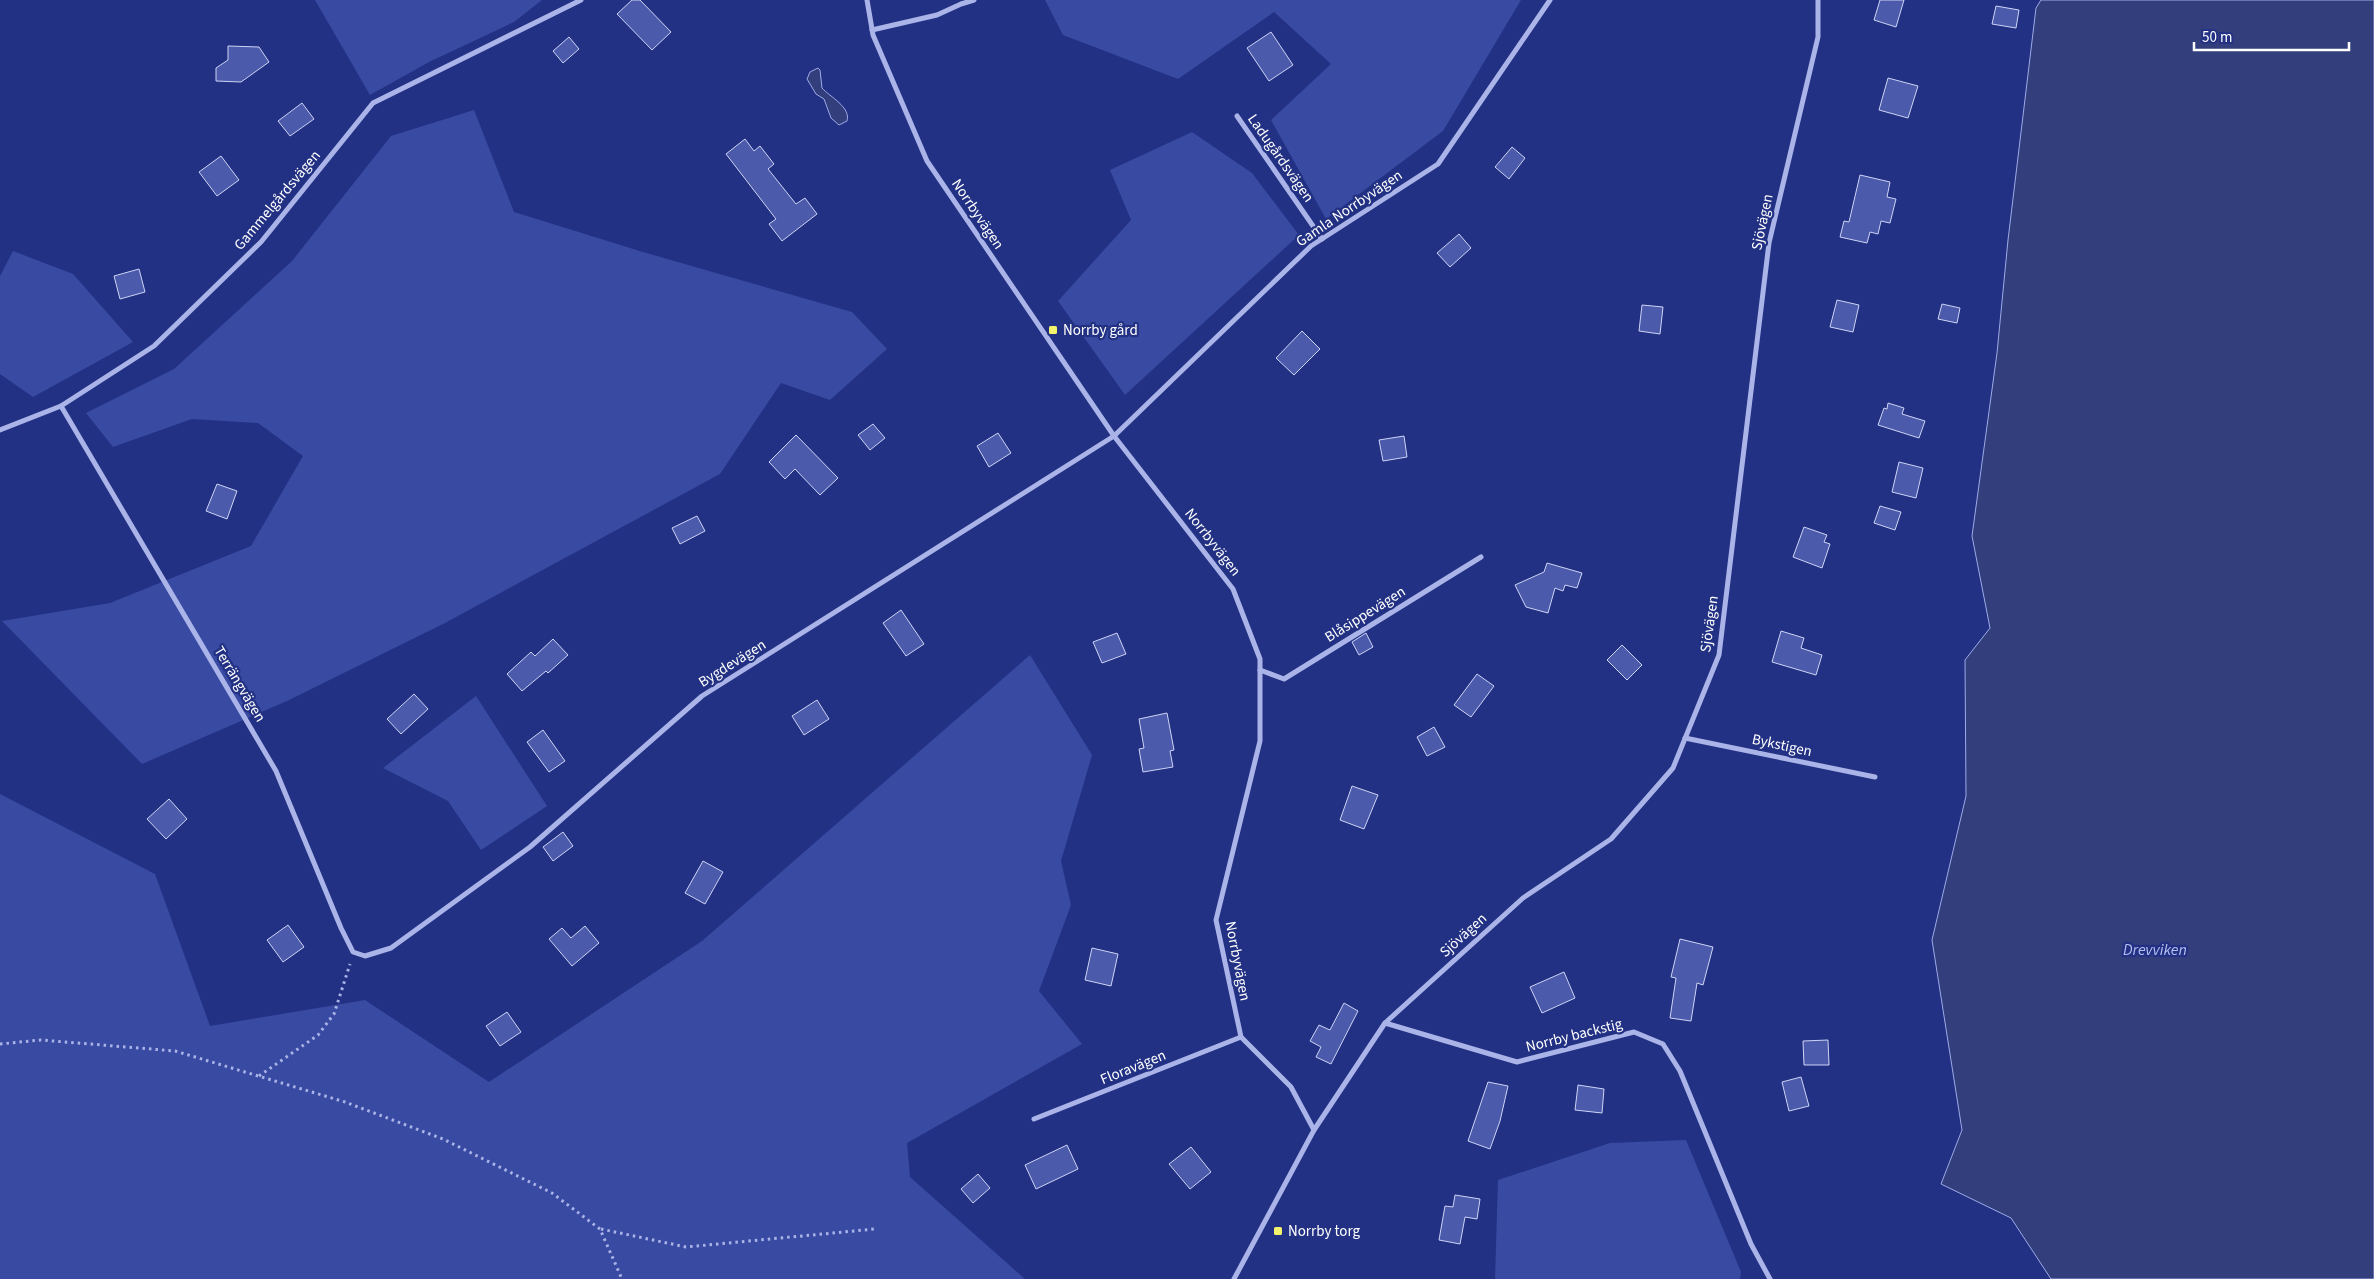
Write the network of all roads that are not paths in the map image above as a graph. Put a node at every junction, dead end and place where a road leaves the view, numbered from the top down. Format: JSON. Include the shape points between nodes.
{"nodes":[{"id":1,"x":581,"y":0,"type":"edge"},
{"id":2,"x":867,"y":0,"type":"edge"},
{"id":3,"x":974,"y":0,"type":"edge"},
{"id":4,"x":1550,"y":0,"type":"edge"},
{"id":5,"x":1818,"y":0,"type":"edge"},
{"id":6,"x":872,"y":30,"type":"junction"},
{"id":7,"x":1237,"y":116,"type":"dead end"},
{"id":8,"x":1322,"y":238,"type":"junction"},
{"id":9,"x":61,"y":406,"type":"junction"},
{"id":10,"x":0,"y":430,"type":"edge"},
{"id":11,"x":1114,"y":436,"type":"junction"},
{"id":12,"x":1481,"y":557,"type":"dead end"},
{"id":13,"x":1260,"y":670,"type":"junction"},
{"id":14,"x":1685,"y":738,"type":"junction"},
{"id":15,"x":1875,"y":777,"type":"dead end"},
{"id":16,"x":391,"y":948,"type":"joint"},
{"id":17,"x":1385,"y":1023,"type":"junction"},
{"id":18,"x":1241,"y":1038,"type":"junction"},
{"id":19,"x":1034,"y":1119,"type":"dead end"},
{"id":20,"x":1314,"y":1130,"type":"junction"},
{"id":21,"x":1234,"y":1279,"type":"edge"},
{"id":22,"x":1770,"y":1279,"type":"edge"}],
"edges":[{"from":1,"to":9,"type":"street","name":"Gammelgårdsvägen","via":[[373,103],[261,242],[154,346]]},
{"from":2,"to":6,"type":"street","name":"Norrbyvägen"},
{"from":3,"to":6,"type":"street","via":[[937,16]]},
{"from":4,"to":8,"type":"street","name":"Gamla Norrbyvägen","via":[[1438,164]]},
{"from":5,"to":14,"type":"street","name":"Sjövägen","via":[[1818,37],[1769,243],[1719,655]]},
{"from":6,"to":11,"type":"street","name":"Norrbyvägen","via":[[927,161]]},
{"from":7,"to":8,"type":"street","name":"Ladugårdsvägen"},
{"from":8,"to":11,"type":"street","name":"Gamla Norrbyvägen"},
{"from":9,"to":10,"type":"street","name":"Gammelgårdsvägen"},
{"from":9,"to":16,"type":"street","name":"Terrängvägen","via":[[276,771],[353,952],[365,956]]},
{"from":11,"to":13,"type":"street","name":"Norrbyvägen","via":[[1233,588],[1260,659]]},
{"from":11,"to":16,"type":"street","name":"Bygdevägen","via":[[702,696],[530,847]]},
{"from":12,"to":13,"type":"street","name":"Blåsippevägen","via":[[1284,678]]},
{"from":13,"to":18,"type":"street","name":"Norrbyvägen","via":[[1260,741],[1216,920]]},
{"from":14,"to":15,"type":"street","name":"Bykstigen"},
{"from":14,"to":17,"type":"street","name":"Sjövägen","via":[[1673,768],[1611,839],[1523,898]]},
{"from":17,"to":20,"type":"street","name":"Sjövägen"},
{"from":17,"to":22,"type":"street","name":"Norrby backstig","via":[[1517,1062],[1634,1032],[1663,1044],[1680,1071],[1751,1244]]},
{"from":18,"to":19,"type":"street","name":"Floravägen"},
{"from":18,"to":20,"type":"street","via":[[1291,1087]]},
{"from":20,"to":21,"type":"street"}]}
